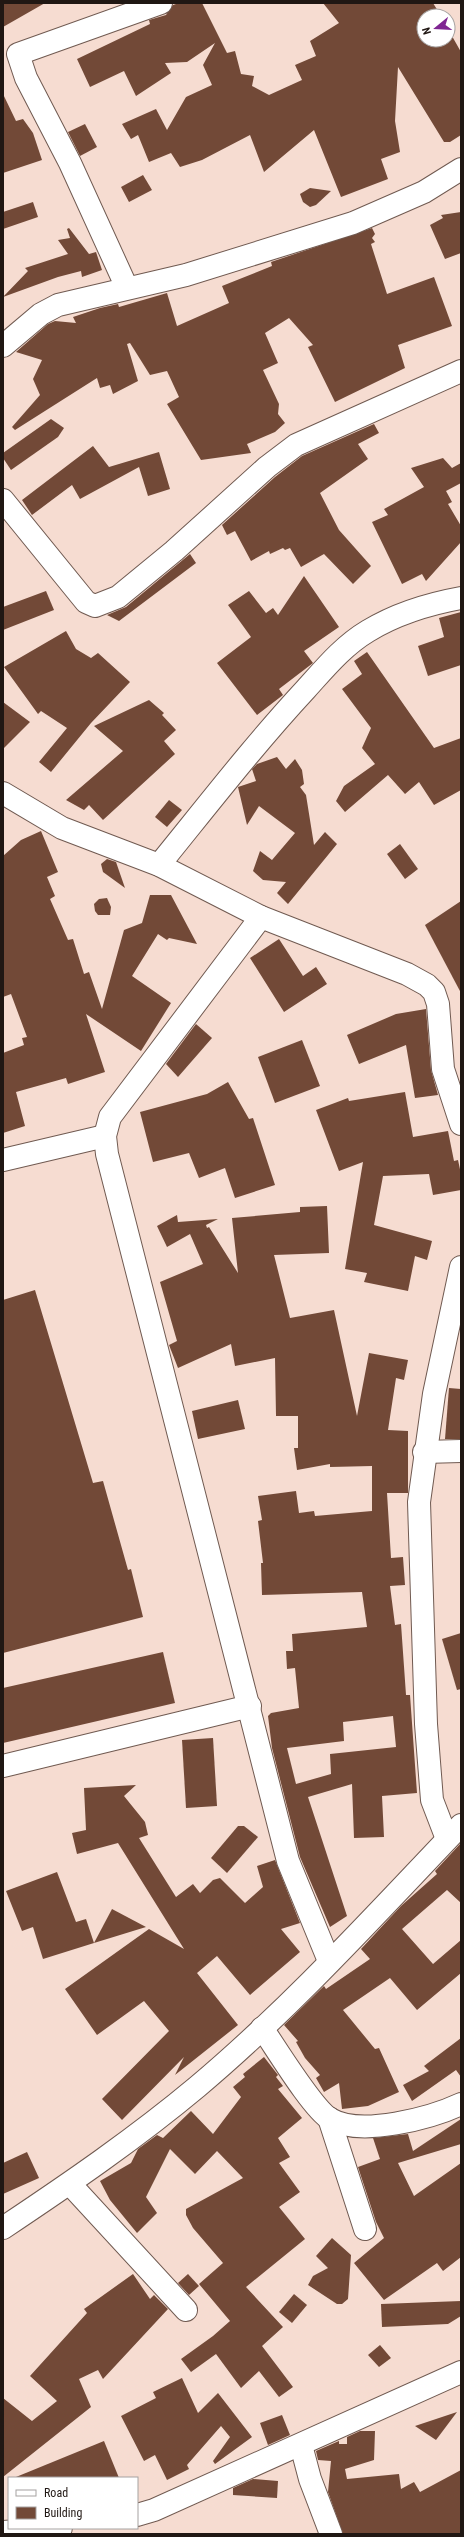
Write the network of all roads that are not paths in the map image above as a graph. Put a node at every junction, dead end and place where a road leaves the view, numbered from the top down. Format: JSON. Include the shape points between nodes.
{"nodes":[{"id":1,"x":162,"y":3,"type":"edge"},
{"id":2,"x":129,"y":9,"type":"edge"},
{"id":3,"x":11,"y":56,"type":"edge"},
{"id":4,"x":461,"y":169,"type":"edge"},
{"id":5,"x":127,"y":288,"type":"junction"},
{"id":6,"x":3,"y":346,"type":"edge"},
{"id":7,"x":461,"y":371,"type":"edge"},
{"id":8,"x":3,"y":500,"type":"edge"},
{"id":9,"x":461,"y":598,"type":"edge"},
{"id":10,"x":3,"y":793,"type":"edge"},
{"id":11,"x":159,"y":866,"type":"junction"},
{"id":12,"x":261,"y":917,"type":"junction"},
{"id":13,"x":461,"y":1124,"type":"edge"},
{"id":14,"x":105,"y":1136,"type":"junction"},
{"id":15,"x":3,"y":1160,"type":"edge"},
{"id":16,"x":461,"y":1267,"type":"edge"},
{"id":17,"x":461,"y":1451,"type":"edge"},
{"id":18,"x":424,"y":1452,"type":"junction"},
{"id":19,"x":250,"y":1706,"type":"junction"},
{"id":20,"x":3,"y":1766,"type":"edge"},
{"id":21,"x":454,"y":1832,"type":"edge"},
{"id":22,"x":329,"y":1961,"type":"junction"},
{"id":23,"x":262,"y":2028,"type":"junction"},
{"id":24,"x":461,"y":2104,"type":"edge"},
{"id":25,"x":329,"y":2118,"type":"junction"},
{"id":26,"x":70,"y":2184,"type":"junction"},
{"id":27,"x":3,"y":2228,"type":"edge"},
{"id":28,"x":365,"y":2229,"type":"dead end"},
{"id":29,"x":186,"y":2310,"type":"dead end"},
{"id":30,"x":461,"y":2372,"type":"edge"},
{"id":31,"x":301,"y":2446,"type":"junction"},
{"id":32,"x":138,"y":2515,"type":"edge"},
{"id":33,"x":46,"y":2529,"type":"edge"},
{"id":34,"x":3,"y":2532,"type":"edge"},
{"id":35,"x":331,"y":2534,"type":"edge"}],
"edges":[{"from":1,"to":2,"type":"street"},
{"from":2,"to":3,"type":"street"},
{"from":3,"to":5,"type":"street","via":[[26,78],[70,163]]},
{"from":4,"to":5,"type":"street","via":[[424,192],[353,223],[186,275]]},
{"from":5,"to":6,"type":"street","via":[[58,305],[41,314]]},
{"from":7,"to":8,"type":"street","via":[[296,445],[267,467],[174,551],[118,597],[103,604],[95,606],[86,602]]},
{"from":9,"to":11,"type":"street","via":[[429,604],[406,613],[368,631],[343,649],[292,704]]},
{"from":10,"to":11,"type":"street","via":[[62,828]]},
{"from":11,"to":12,"type":"street"},
{"from":12,"to":13,"type":"street","via":[[407,974],[434,992],[438,1004],[443,1069]]},
{"from":12,"to":14,"type":"street","via":[[110,1117]]},
{"from":14,"to":15,"type":"street"},
{"from":14,"to":19,"type":"street","via":[[111,1169]]},
{"from":16,"to":18,"type":"street"},
{"from":17,"to":18,"type":"street"},
{"from":18,"to":21,"type":"street","via":[[419,1502],[426,1724],[432,1800]]},
{"from":19,"to":20,"type":"street"},
{"from":19,"to":22,"type":"street","via":[[288,1861]]},
{"from":21,"to":22,"type":"street"},
{"from":22,"to":23,"type":"street"},
{"from":23,"to":25,"type":"street","via":[[309,2095]]},
{"from":23,"to":26,"type":"street","via":[[197,2087]]},
{"from":24,"to":25,"type":"street","via":[[400,2123],[345,2125]]},
{"from":25,"to":28,"type":"street"},
{"from":26,"to":27,"type":"street"},
{"from":26,"to":29,"type":"street"},
{"from":30,"to":31,"type":"street"},
{"from":31,"to":32,"type":"street"},
{"from":31,"to":35,"type":"street","via":[[310,2479]]},
{"from":33,"to":34,"type":"street"}]}
